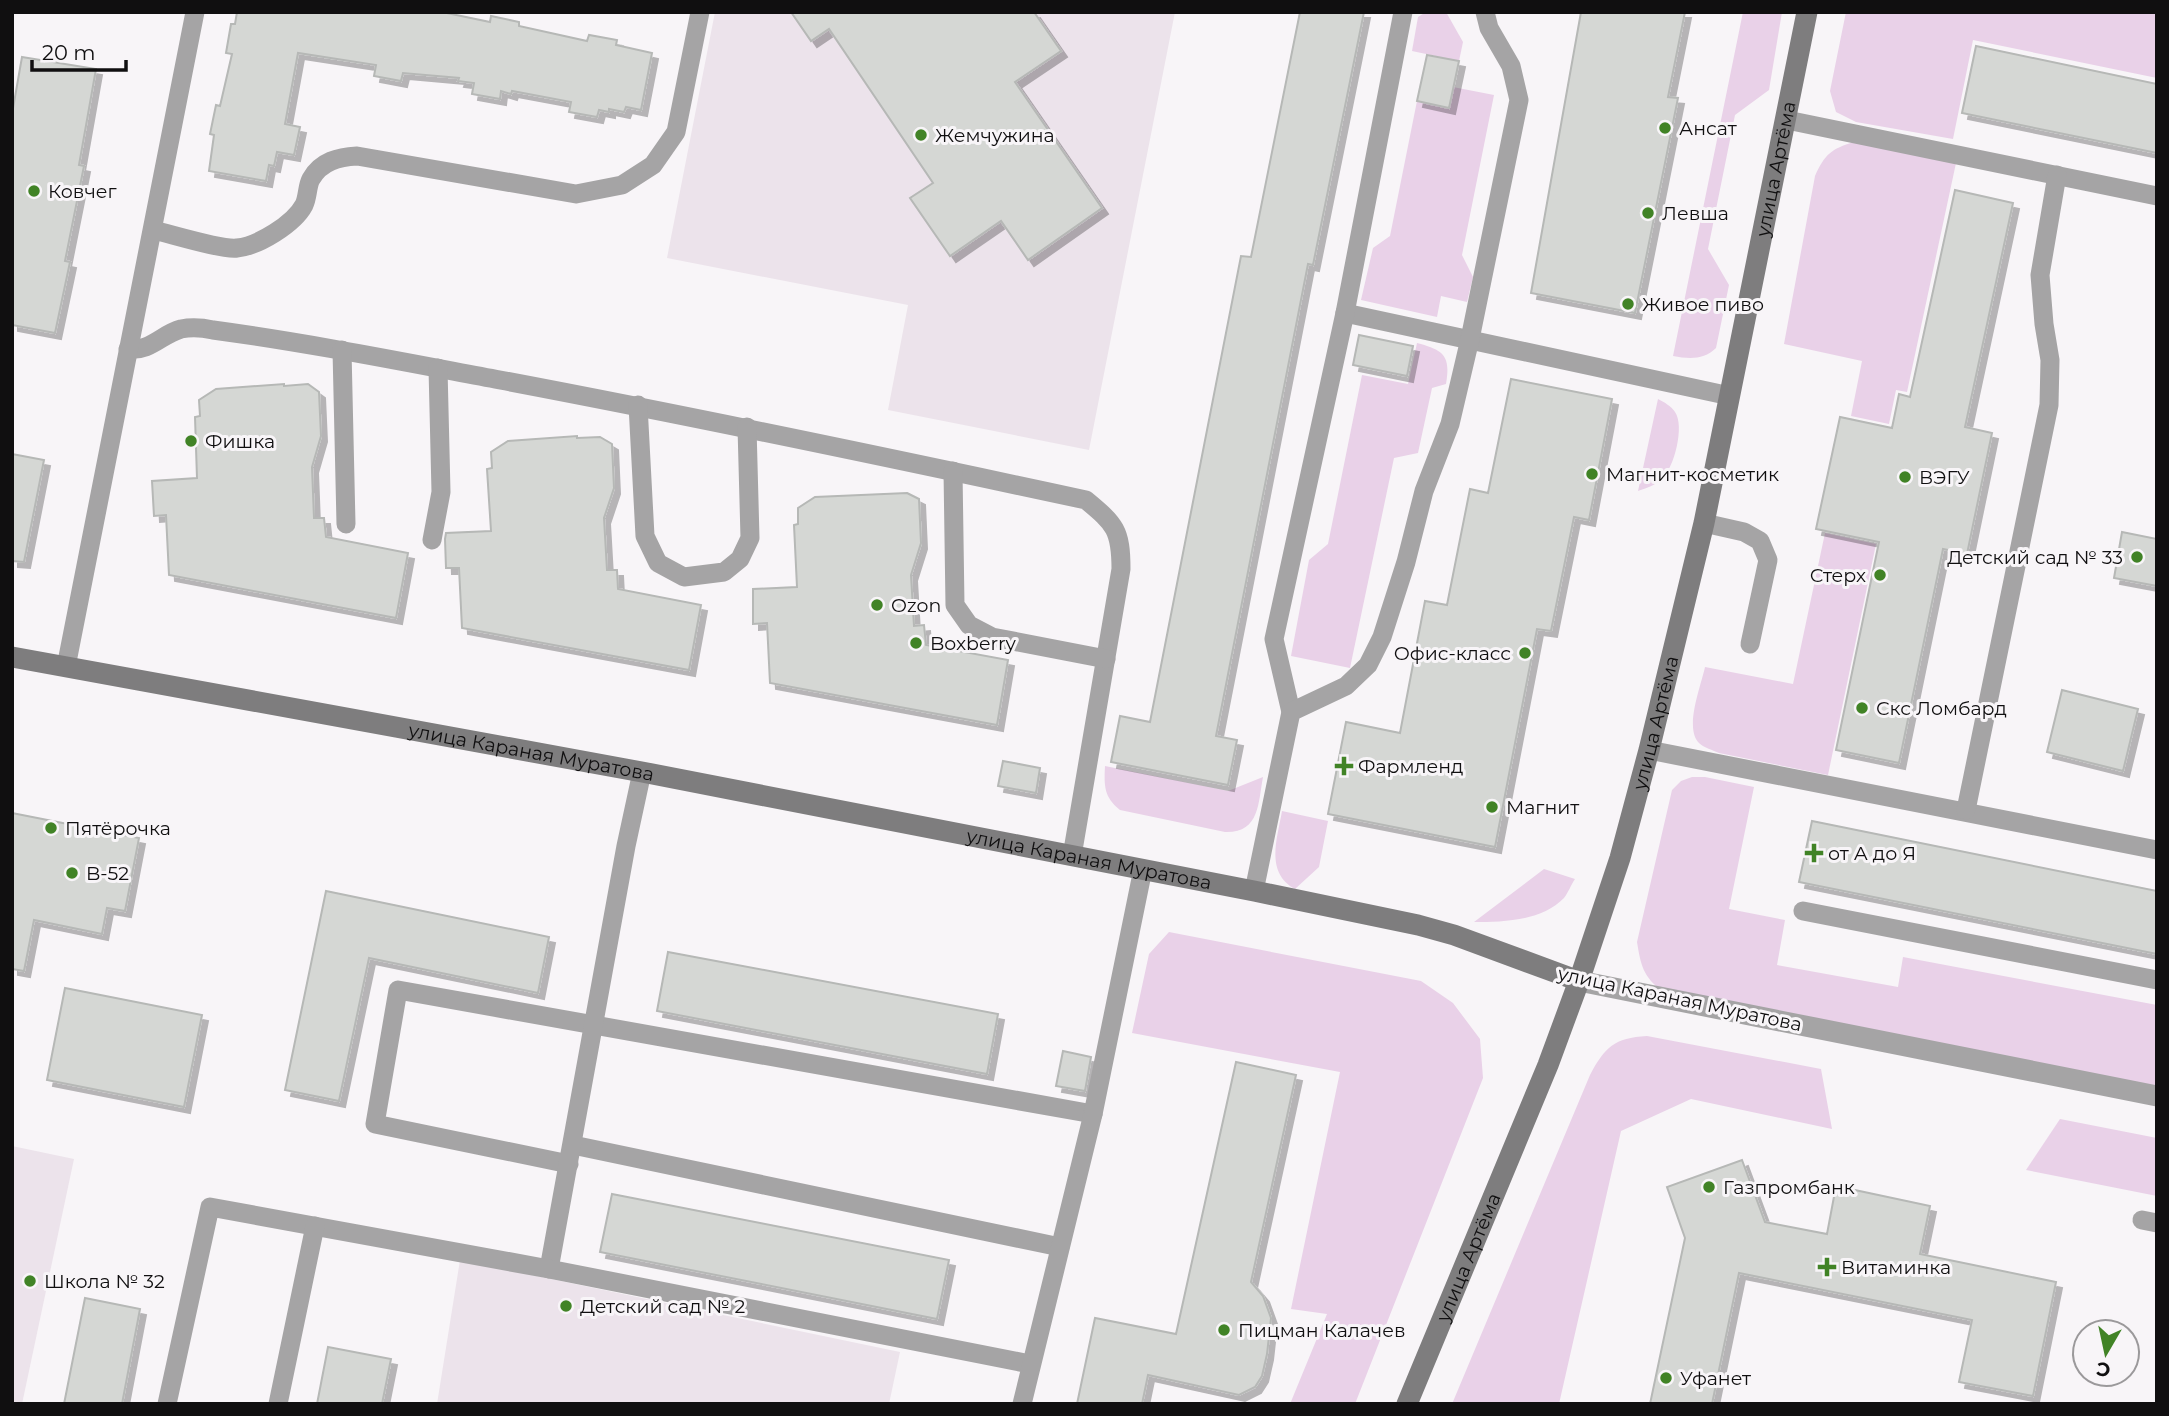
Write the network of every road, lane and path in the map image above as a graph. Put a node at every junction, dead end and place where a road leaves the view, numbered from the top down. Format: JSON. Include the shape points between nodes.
{"nodes":[{"id":1,"x":195,"y":12,"type":"edge"},
{"id":2,"x":700,"y":12,"type":"edge"},
{"id":3,"x":1403,"y":12,"type":"edge"},
{"id":4,"x":1485,"y":12,"type":"edge"},
{"id":5,"x":1807,"y":12,"type":"edge"},
{"id":6,"x":1787,"y":120,"type":"junction"},
{"id":7,"x":2057,"y":175,"type":"junction"},
{"id":8,"x":2157,"y":196,"type":"edge"},
{"id":9,"x":153,"y":230,"type":"junction"},
{"id":10,"x":1345,"y":313,"type":"junction"},
{"id":11,"x":1471,"y":339,"type":"junction"},
{"id":12,"x":128,"y":349,"type":"junction"},
{"id":13,"x":342,"y":350,"type":"junction"},
{"id":14,"x":438,"y":368,"type":"junction"},
{"id":15,"x":1730,"y":396,"type":"junction"},
{"id":16,"x":638,"y":405,"type":"junction"},
{"id":17,"x":747,"y":427,"type":"junction"},
{"id":18,"x":953,"y":471,"type":"junction"},
{"id":19,"x":1704,"y":523,"type":"junction"},
{"id":20,"x":346,"y":524,"type":"dead end"},
{"id":21,"x":432,"y":540,"type":"dead end"},
{"id":22,"x":1750,"y":644,"type":"dead end"},
{"id":23,"x":12,"y":657,"type":"edge"},
{"id":24,"x":1106,"y":659,"type":"junction"},
{"id":25,"x":66,"y":667,"type":"junction"},
{"id":26,"x":1291,"y":712,"type":"junction"},
{"id":27,"x":1650,"y":750,"type":"junction"},
{"id":28,"x":642,"y":772,"type":"junction"},
{"id":29,"x":1966,"y":810,"type":"junction"},
{"id":30,"x":2157,"y":850,"type":"edge"},
{"id":31,"x":1072,"y":856,"type":"junction"},
{"id":32,"x":1143,"y":869,"type":"junction"},
{"id":33,"x":1254,"y":891,"type":"junction"},
{"id":34,"x":1803,"y":911,"type":"dead end"},
{"id":35,"x":2157,"y":980,"type":"edge"},
{"id":36,"x":1579,"y":981,"type":"junction"},
{"id":37,"x":595,"y":1026,"type":"junction"},
{"id":38,"x":2157,"y":1096,"type":"edge"},
{"id":39,"x":1093,"y":1114,"type":"junction"},
{"id":40,"x":571,"y":1154,"type":"junction"},
{"id":41,"x":315,"y":1226,"type":"junction"},
{"id":42,"x":1060,"y":1247,"type":"junction"},
{"id":43,"x":549,"y":1269,"type":"junction"},
{"id":44,"x":1030,"y":1364,"type":"junction"},
{"id":45,"x":167,"y":1404,"type":"edge"},
{"id":46,"x":278,"y":1404,"type":"edge"},
{"id":47,"x":1022,"y":1404,"type":"edge"},
{"id":48,"x":1407,"y":1404,"type":"edge"}],
"edges":[{"from":1,"to":9,"type":"lane"},
{"from":2,"to":9,"type":"lane","via":[[676,132],[653,164],[622,185],[576,194],[357,156],[337,158],[321,167],[311,179],[304,205],[254,244],[235,248]]},
{"from":3,"to":10,"type":"lane"},
{"from":4,"to":11,"type":"lane","via":[[1511,66],[1520,100]]},
{"from":5,"to":6,"type":"main road","name":"улица Артёма"},
{"from":6,"to":7,"type":"lane"},
{"from":6,"to":15,"type":"main road","name":"улица Артёма"},
{"from":7,"to":8,"type":"lane"},
{"from":7,"to":29,"type":"lane","via":[[2040,275],[2050,360],[2049,405]]},
{"from":9,"to":12,"type":"lane"},
{"from":10,"to":11,"type":"lane"},
{"from":10,"to":26,"type":"lane","via":[[1274,639]]},
{"from":11,"to":15,"type":"lane"},
{"from":11,"to":26,"type":"lane","via":[[1450,424],[1424,491],[1406,562],[1373,656],[1346,686]]},
{"from":12,"to":13,"type":"lane","via":[[152,345],[183,328]]},
{"from":12,"to":25,"type":"lane"},
{"from":13,"to":14,"type":"lane"},
{"from":13,"to":20,"type":"lane"},
{"from":14,"to":16,"type":"lane"},
{"from":14,"to":21,"type":"lane","via":[[442,492]]},
{"from":15,"to":19,"type":"main road","name":"улица Артёма"},
{"from":16,"to":17,"type":"lane"},
{"from":16,"to":17,"type":"lane","via":[[646,536],[658,564],[684,577],[724,572],[740,559],[750,537]]},
{"from":17,"to":18,"type":"lane"},
{"from":18,"to":24,"type":"lane","via":[[955,605],[969,625],[992,636]]},
{"from":18,"to":24,"type":"lane","via":[[1086,500],[1110,519],[1121,542],[1121,569]]},
{"from":19,"to":22,"type":"lane","via":[[1744,532],[1760,541],[1768,560]]},
{"from":19,"to":27,"type":"main road","name":"улица Артёма"},
{"from":23,"to":25,"type":"main road","name":"улица Караная Муратова"},
{"from":24,"to":31,"type":"lane"},
{"from":25,"to":28,"type":"main road","name":"улица Караная Муратова"},
{"from":26,"to":33,"type":"lane"},
{"from":27,"to":29,"type":"lane"},
{"from":27,"to":36,"type":"main road","name":"улица Артёма"},
{"from":28,"to":31,"type":"main road","name":"улица Караная Муратова"},
{"from":28,"to":37,"type":"lane"},
{"from":29,"to":30,"type":"lane"},
{"from":31,"to":32,"type":"main road","name":"улица Караная Муратова"},
{"from":32,"to":33,"type":"main road","name":"улица Караная Муратова"},
{"from":32,"to":39,"type":"lane"},
{"from":33,"to":36,"type":"main road","name":"улица Караная Муратова","via":[[1418,925]]},
{"from":34,"to":35,"type":"lane"},
{"from":36,"to":38,"type":"street","name":"улица Караная Муратова"},
{"from":36,"to":48,"type":"main road","name":"улица Артёма"},
{"from":37,"to":39,"type":"lane"},
{"from":37,"to":40,"type":"lane"},
{"from":37,"to":40,"type":"lane","via":[[398,990],[374,1124]]},
{"from":39,"to":42,"type":"lane"},
{"from":40,"to":42,"type":"lane"},
{"from":40,"to":43,"type":"lane"},
{"from":41,"to":43,"type":"lane"},
{"from":41,"to":45,"type":"lane","via":[[210,1207]]},
{"from":41,"to":46,"type":"lane"},
{"from":42,"to":44,"type":"lane"},
{"from":43,"to":44,"type":"lane"},
{"from":44,"to":47,"type":"lane"}]}
